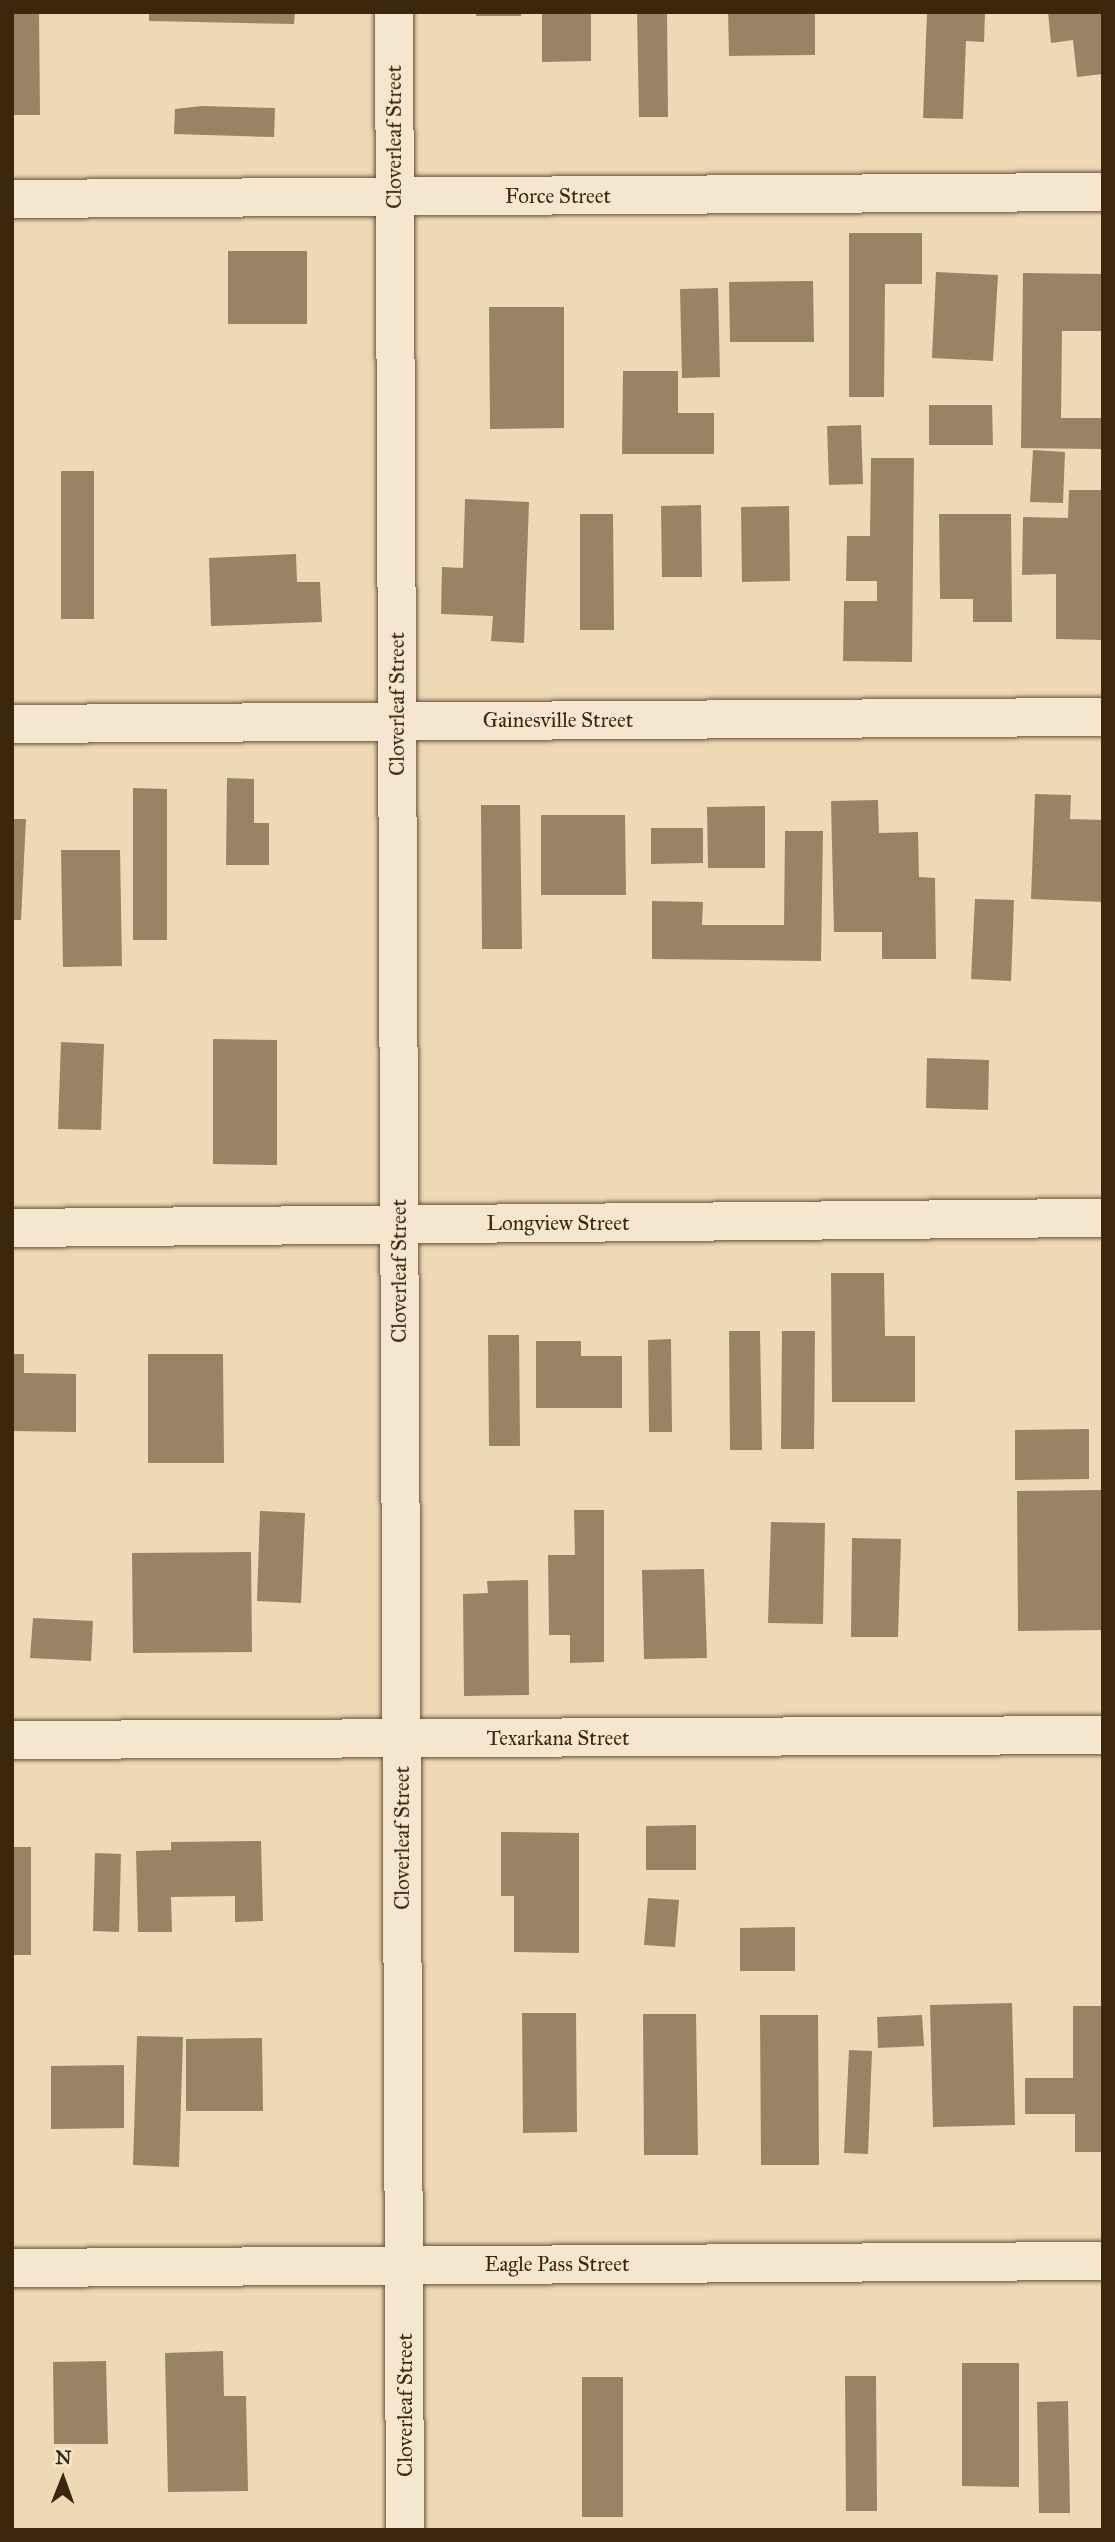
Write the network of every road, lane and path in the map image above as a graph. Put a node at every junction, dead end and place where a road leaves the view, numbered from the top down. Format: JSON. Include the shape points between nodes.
{"nodes":[{"id":1,"x":394,"y":12,"type":"edge"},
{"id":2,"x":1103,"y":192,"type":"edge"},
{"id":3,"x":395,"y":197,"type":"junction"},
{"id":4,"x":12,"y":199,"type":"edge"},
{"id":5,"x":1103,"y":717,"type":"edge"},
{"id":6,"x":397,"y":721,"type":"junction"},
{"id":7,"x":12,"y":724,"type":"edge"},
{"id":8,"x":1103,"y":1219,"type":"edge"},
{"id":9,"x":399,"y":1224,"type":"junction"},
{"id":10,"x":12,"y":1228,"type":"edge"},
{"id":11,"x":1103,"y":1735,"type":"edge"},
{"id":12,"x":402,"y":1738,"type":"junction"},
{"id":13,"x":12,"y":1740,"type":"edge"},
{"id":14,"x":1103,"y":2261,"type":"edge"},
{"id":15,"x":404,"y":2265,"type":"junction"},
{"id":16,"x":12,"y":2268,"type":"edge"},
{"id":17,"x":405,"y":2530,"type":"edge"}],
"edges":[{"from":1,"to":3,"type":"street","name":"Cloverleaf Street"},
{"from":2,"to":3,"type":"street","name":"Force Street"},
{"from":3,"to":4,"type":"street","name":"Force Street"},
{"from":3,"to":6,"type":"street","name":"Cloverleaf Street"},
{"from":5,"to":6,"type":"street","name":"Gainesville Street"},
{"from":6,"to":7,"type":"street","name":"Gainesville Street"},
{"from":6,"to":9,"type":"street","name":"Cloverleaf Street"},
{"from":8,"to":9,"type":"street","name":"Longview Street"},
{"from":9,"to":10,"type":"street","name":"Longview Street"},
{"from":9,"to":12,"type":"street","name":"Cloverleaf Street"},
{"from":11,"to":12,"type":"street","name":"Texarkana Street"},
{"from":12,"to":13,"type":"street","name":"Texarkana Street"},
{"from":12,"to":15,"type":"street","name":"Cloverleaf Street"},
{"from":14,"to":15,"type":"street","name":"Eagle Pass Street"},
{"from":15,"to":16,"type":"street","name":"Eagle Pass Street"},
{"from":15,"to":17,"type":"street","name":"Cloverleaf Street"}]}
